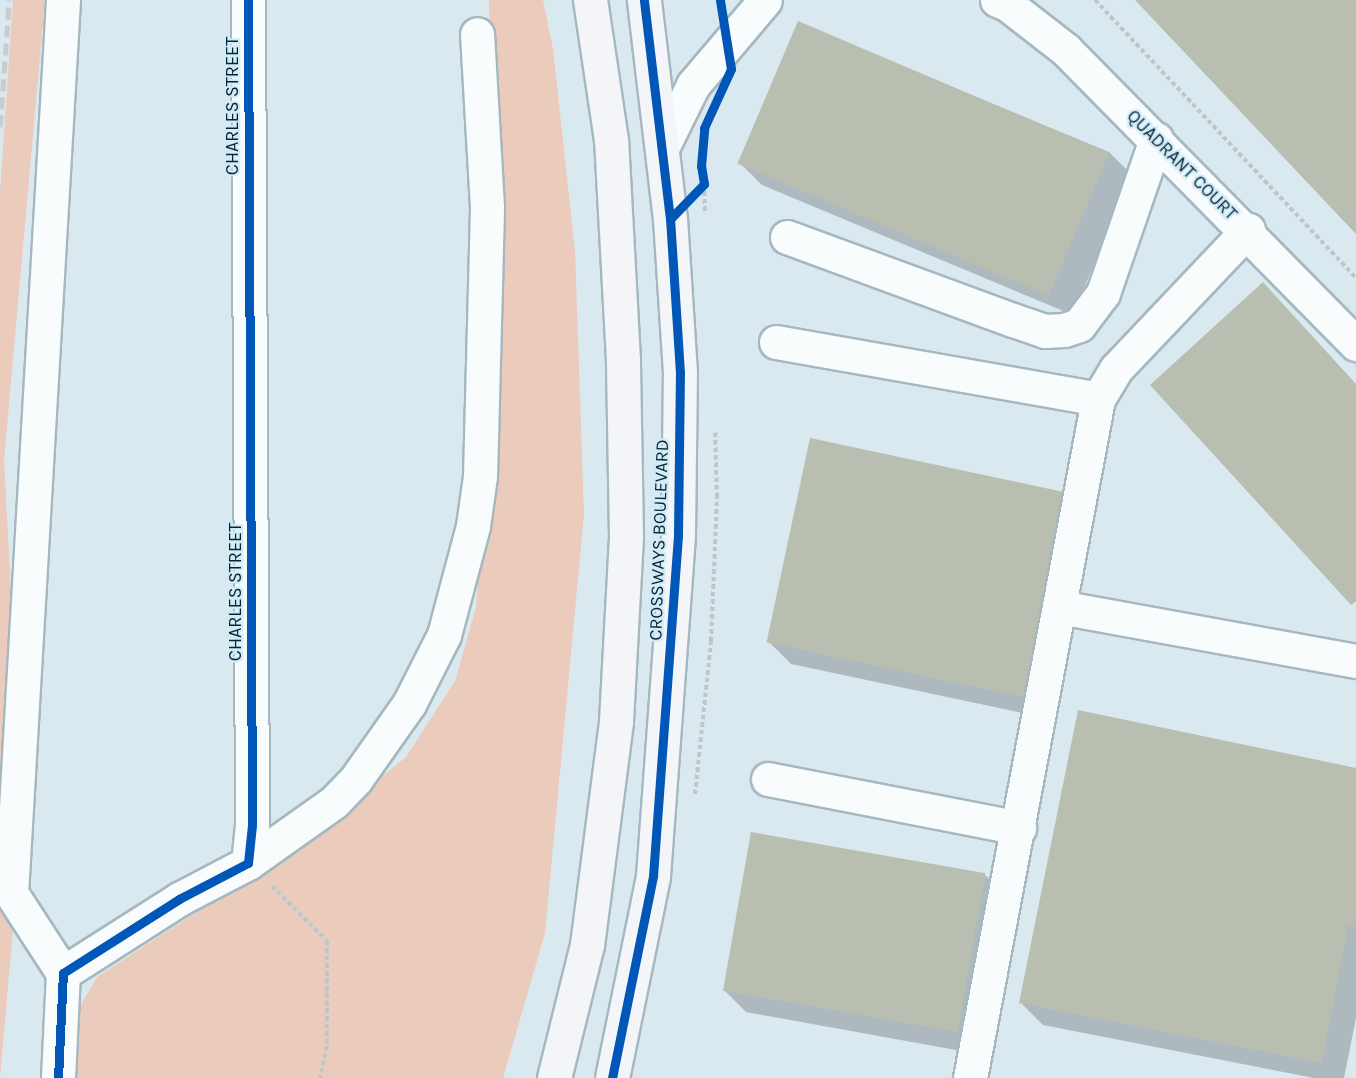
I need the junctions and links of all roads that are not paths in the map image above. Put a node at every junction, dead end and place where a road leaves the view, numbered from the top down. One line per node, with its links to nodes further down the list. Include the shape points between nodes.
1 (63, 0): 20 (street, via 10,893)
2 (248, 0): 19 (street, CHARLES STREET, via 252,813)
3 (590, 0): 22 (main road, CROSSWAYS BOULEVARD, via 611,140 623,360 626,536 616,721 588,945)
4 (644, 0): 9 (main road, CROSSWAYS BOULEVARD)
5 (765, 0): 9 (street, via 693,85)
6 (997, 0): 8 (street, QUADRANT COURT, via 1007,3 1066,50)
7 (477, 34): 19 (street, via 487,207 480,476 473,526 444,635 409,704 356,779 334,801)
8 (1156, 139): 10 (street, QUADRANT COURT); 11 (street, via 1103,293 1079,325 1065,330 1045,331 1024,324)
9 (662, 148): 23 (main road, CROSSWAYS BOULEVARD, via 680,384 678,534 668,712 653,876)
10 (1248, 230): 13 (street, QUADRANT COURT); 14 (street, via 1116,369)
11 (787, 237)
12 (776, 342): 14 (street)
13 (1356, 344)
14 (1098, 399): 15 (street)
15 (1059, 607): 16 (street); 18 (street)
16 (1356, 662)
17 (768, 779): 18 (street)
18 (1019, 828): 24 (street)
19 (248, 863): 20 (street, via 180,899)
20 (63, 973): 21 (street)
21 (58, 1078)
22 (554, 1078)
23 (612, 1078)
24 (970, 1078)

